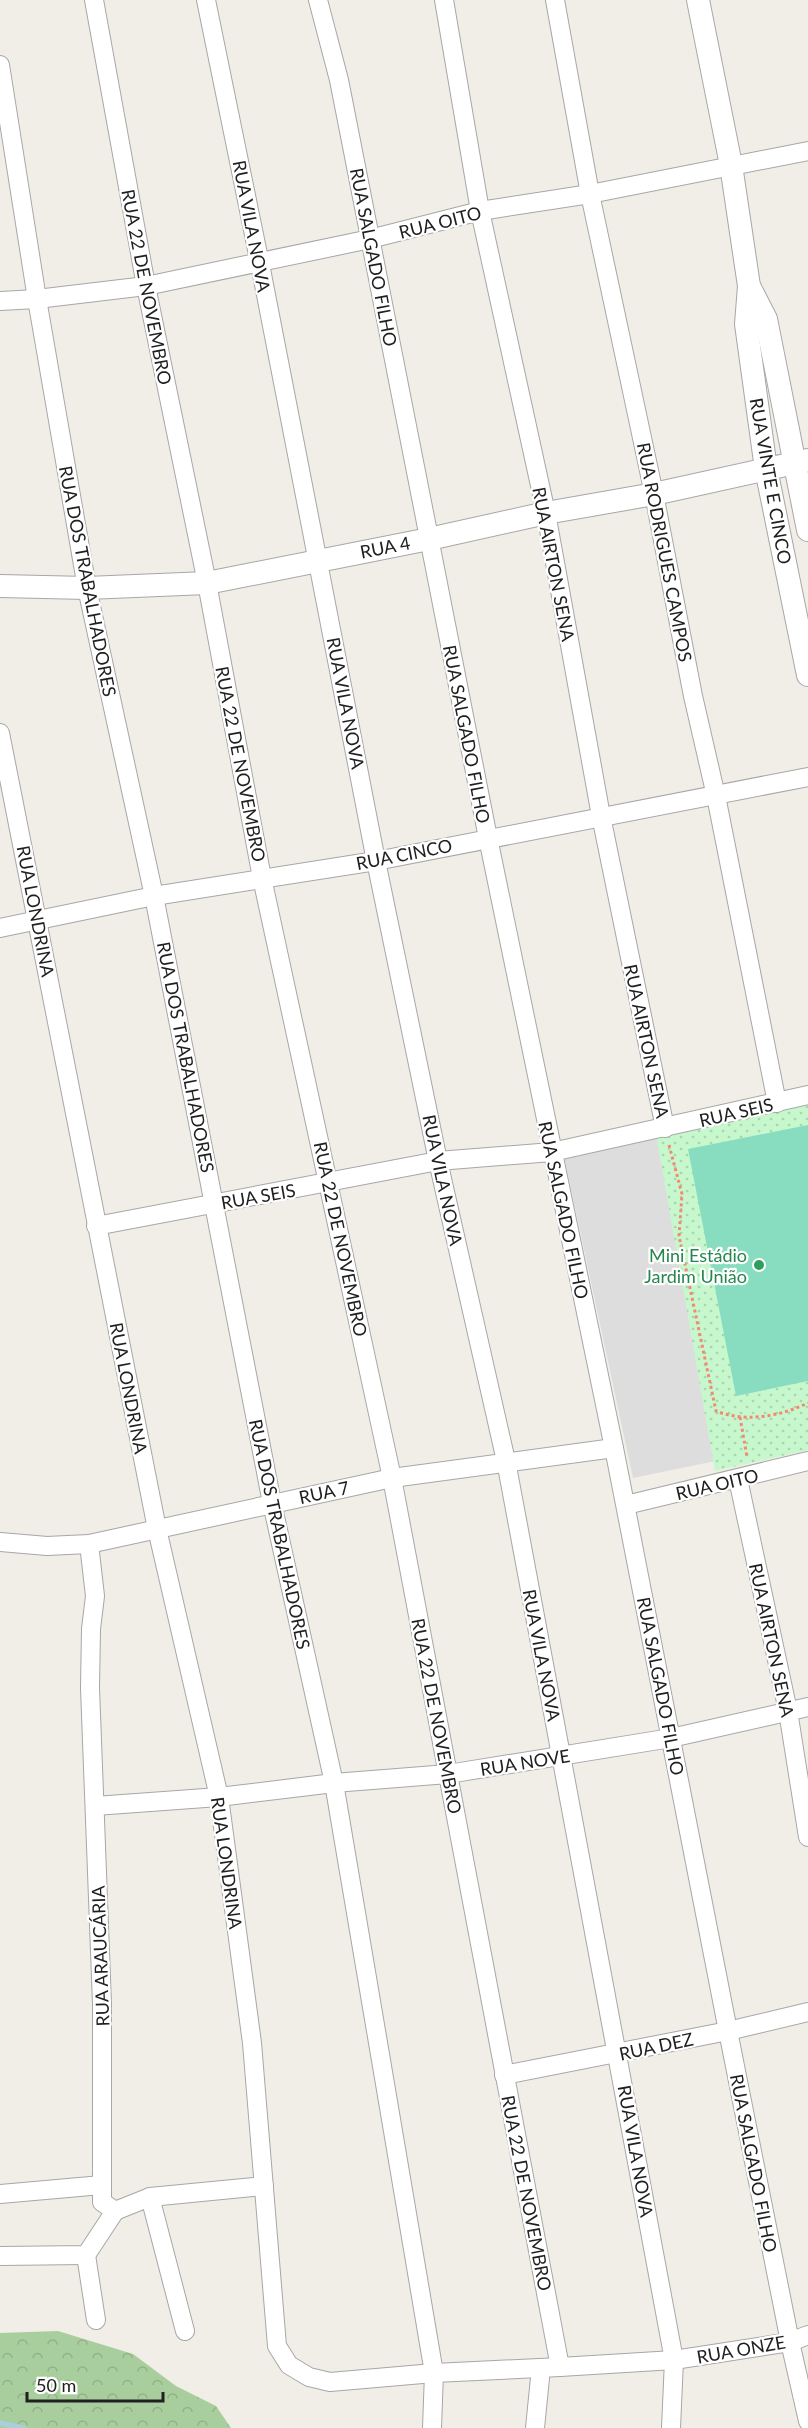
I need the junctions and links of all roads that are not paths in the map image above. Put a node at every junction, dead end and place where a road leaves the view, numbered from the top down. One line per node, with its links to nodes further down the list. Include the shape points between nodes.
1 (93, 0): 14 (street, RUA 22 DE NOVEMBRO)
2 (206, 0): 13 (street, RUA VILA NOVA)
3 (318, 0): 12 (street, RUA SALGADO FILHO, via 339,80)
4 (444, 0): 11 (street, RUA AIRTON SENA)
5 (555, 0): 10 (street, RUA RODRIGUES CAMPOS)
6 (698, 0): 9 (street, RUA VINTE E CINCO)
7 (0, 65): 16 (street, RUA DOS TRABALHADORES)
8 (808, 151): 9 (street, RUA OITO)
9 (731, 165): 10 (street, RUA OITO); 15 (street, RUA VINTE E CINCO)
10 (590, 194): 11 (street, RUA OITO); 20 (street, RUA RODRIGUES CAMPOS)
11 (480, 211): 12 (street, RUA OITO); 21 (street, RUA AIRTON SENA)
12 (370, 239): 13 (street, RUA OITO); 23 (street, RUA SALGADO FILHO)
13 (260, 264): 14 (street, RUA OITO); 24 (street, RUA VILA NOVA)
14 (146, 286): 16 (street, RUA OITO); 25 (street, RUA 22 DE NOVEMBRO)
15 (749, 286): 18 (street, RUA VINTE E CINCO, via 766,319); 19 (street, RUA VINTE E CINCO, via 746,324)
16 (37, 300): 17 (street, RUA OITO); 27 (street, RUA DOS TRABALHADORES)
17 (0, 302)
18 (801, 461): 19 (street); 22 (street, RUA VINTE E CINCO)
19 (766, 469): 20 (street, RUA 4); 28 (street, RUA VINTE E CINCO)
20 (654, 494): 21 (street, RUA 4); 31 (street, RUA RODRIGUES CAMPOS)
21 (546, 513): 23 (street, RUA 4); 32 (street, RUA AIRTON SENA)
22 (808, 530)
23 (429, 539): 24 (street, RUA 4); 33 (street, RUA SALGADO FILHO)
24 (318, 560): 25 (street, RUA 4); 34 (street, RUA VILA NOVA)
25 (207, 583): 27 (street, RUA 4); 35 (street, RUA 22 DE NOVEMBRO)
26 (0, 586): 27 (street, RUA 4)
27 (87, 588): 36 (street, RUA DOS TRABALHADORES)
28 (808, 675)
29 (0, 733): 37 (street, RUA LONDRINA)
30 (808, 777): 31 (street, RUA CINCO)
31 (716, 796): 32 (street, RUA CINCO); 40 (street, RUA RODRIGUES CAMPOS)
32 (601, 816): 33 (street, RUA CINCO); 41 (street, RUA AIRTON SENA)
33 (488, 838): 34 (street, RUA CINCO); 42 (street, RUA SALGADO FILHO)
34 (376, 861): 35 (street, RUA CINCO); 43 (street, RUA VILA NOVA)
35 (262, 878): 36 (street, RUA CINCO); 44 (street, RUA 22 DE NOVEMBRO)
36 (154, 896): 37 (street, RUA CINCO); 45 (street, RUA DOS TRABALHADORES)
37 (39, 922): 38 (street, RUA CINCO); 46 (street, RUA LONDRINA)
38 (0, 928)
39 (808, 1095): 40 (street, RUA SEIS)
40 (777, 1103): 41 (street, RUA SEIS)
41 (665, 1128): 42 (street, RUA SEIS)
42 (552, 1152): 43 (street, RUA SEIS); 47 (street, RUA SALGADO FILHO)
43 (438, 1161): 44 (street, RUA SEIS); 48 (street, RUA VILA NOVA)
44 (329, 1184): 45 (street, RUA SEIS); 50 (street, RUA 22 DE NOVEMBRO)
45 (215, 1203): 46 (street, RUA SEIS); 52 (street, RUA DOS TRABALHADORES)
46 (96, 1226): 54 (street, RUA LONDRINA)
47 (615, 1448): 48 (street, RUA 7); 53 (street, RUA SALGADO FILHO)
48 (506, 1461): 50 (street, RUA 7); 60 (street, RUA VILA NOVA)
49 (808, 1461): 51 (street, RUA OITO)
50 (392, 1478): 52 (street, RUA 7); 61 (street, RUA 22 DE NOVEMBRO)
51 (744, 1478): 53 (street, RUA OITO); 58 (street, RUA AIRTON SENA)
52 (272, 1503): 54 (street, RUA 7); 62 (street, RUA DOS TRABALHADORES)
53 (626, 1505): 59 (street, RUA SALGADO FILHO)
54 (157, 1529): 56 (street, RUA 7); 63 (street, RUA LONDRINA)
55 (0, 1542): 56 (street, RUA 7)
56 (89, 1544): 64 (street, RUA ARAUCÁRIA, via 95,1596 90,1688)
57 (808, 1707): 58 (street, RUA NOVE)
58 (788, 1711): 59 (street, RUA NOVE); 65 (street, RUA AIRTON SENA)
59 (671, 1738): 60 (street, RUA NOVE); 67 (street, RUA SALGADO FILHO)
60 (561, 1756): 61 (street, RUA NOVE); 68 (street, RUA VILA NOVA)
61 (448, 1774): 62 (street, RUA NOVE); 69 (street, RUA 22 DE NOVEMBRO)
62 (334, 1783): 63 (street, RUA NOVE); 84 (street, RUA DOS TRABALHADORES)
63 (219, 1797): 64 (street, RUA NOVE); 71 (street, RUA LONDRINA, via 252,2043)
64 (95, 1806): 70 (street, RUA ARAUCÁRIA, via 102,2004)
65 (808, 1836)
66 (808, 2012): 67 (street, RUA DEZ)
67 (728, 2031): 68 (street, RUA DEZ); 80 (street, RUA SALGADO FILHO)
68 (618, 2054): 69 (street, RUA DEZ); 81 (street, RUA VILA NOVA)
69 (504, 2075): 82 (street, RUA 22 DE NOVEMBRO)
70 (102, 2185): 72 (street); 74 (street, RUA ARAUCÁRIA, via 102,2202)
71 (264, 2187): 73 (street); 84 (street, RUA LONDRINA, via 277,2346 289,2365 309,2377 330,2382)
72 (0, 2194)
73 (150, 2197): 74 (street); 78 (street)
74 (115, 2211): 75 (street)
75 (86, 2255): 76 (street); 77 (street)
76 (0, 2256)
77 (96, 2320)
78 (185, 2331)
79 (808, 2336): 80 (street, RUA ONZE)
80 (790, 2342): 81 (street, RUA ONZE); 85 (street, RUA SALGADO FILHO)
81 (674, 2360): 82 (street); 88 (street, RUA VILA NOVA)
82 (560, 2367): 83 (street, RUA LONDRINA)
83 (541, 2368): 84 (street, RUA LONDRINA); 87 (street)
84 (434, 2373): 86 (street, RUA DOS TRABALHADORES)
85 (808, 2421)
86 (432, 2428)
87 (535, 2428)
88 (671, 2428)

